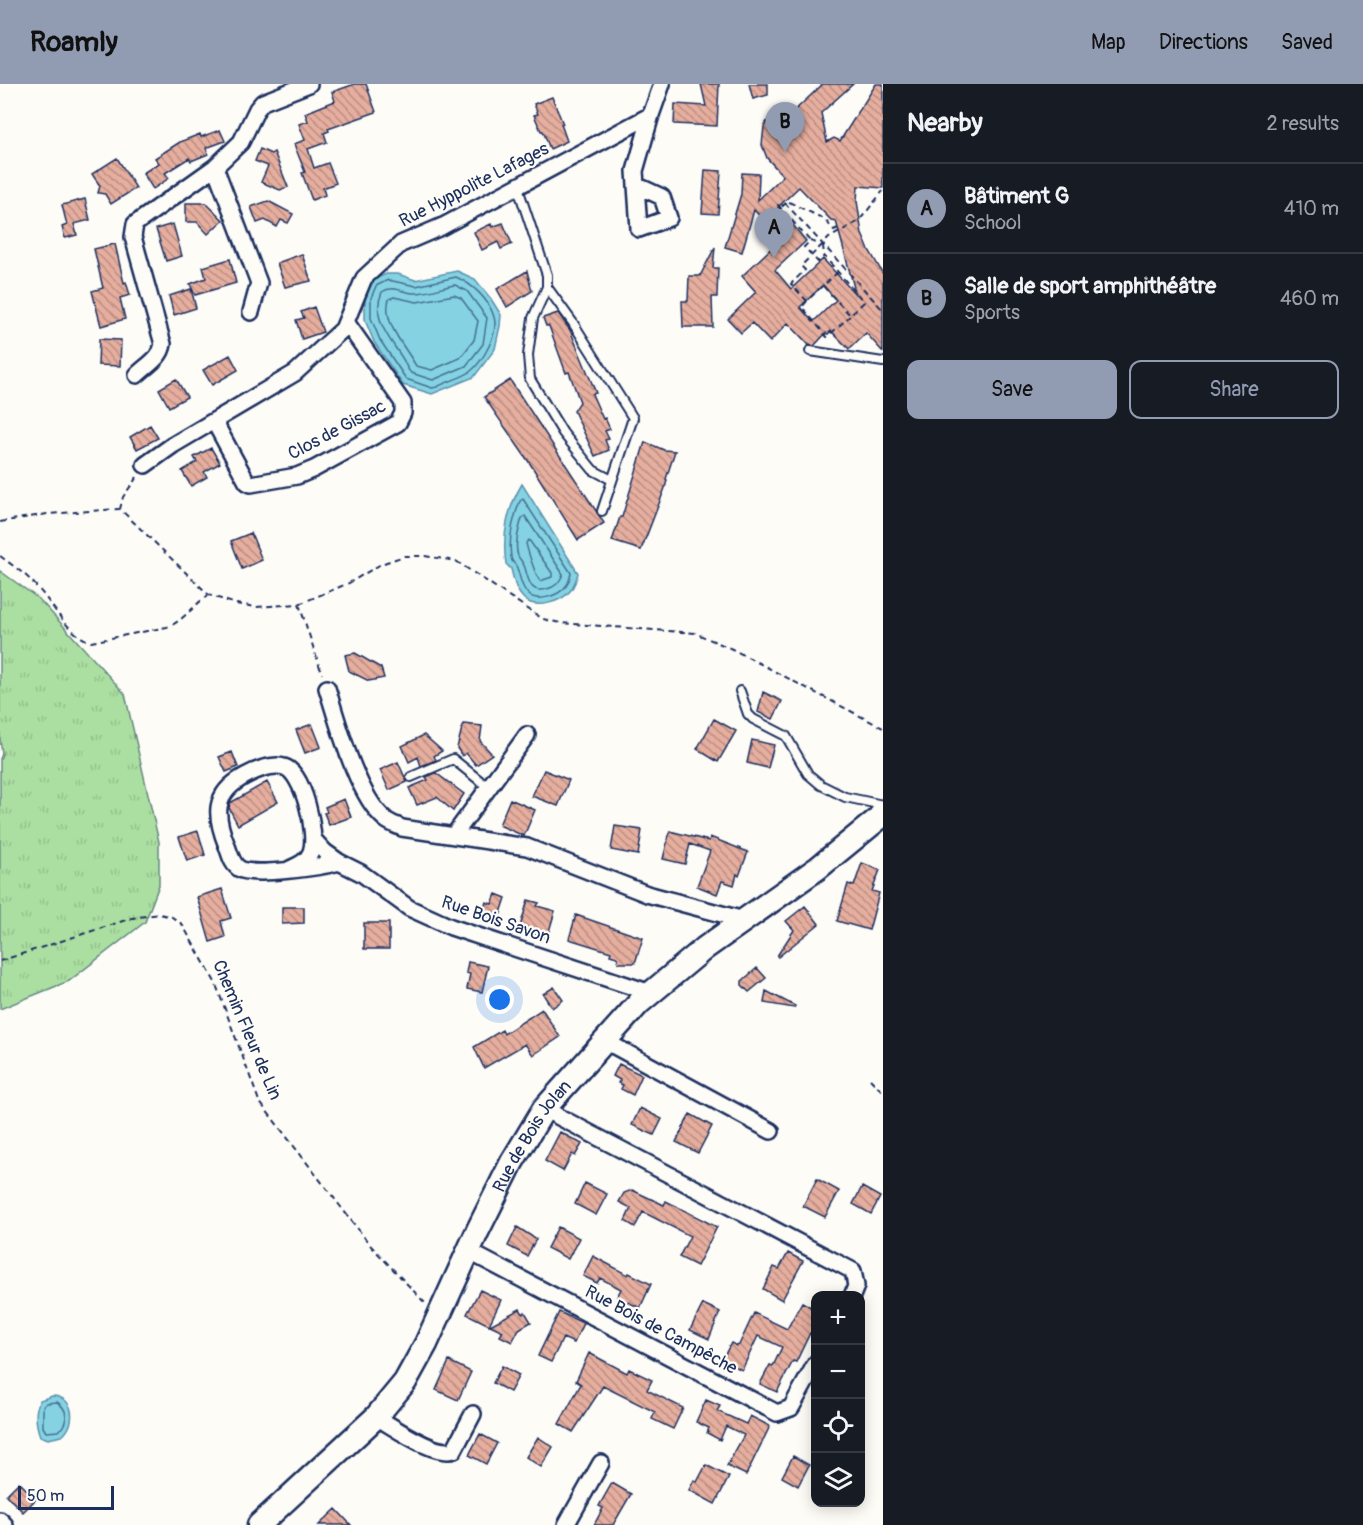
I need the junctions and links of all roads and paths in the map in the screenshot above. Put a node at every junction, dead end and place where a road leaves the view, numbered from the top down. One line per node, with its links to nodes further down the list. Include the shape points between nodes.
1 (309, 84): 4 (street, via 263,102 241,142)
2 (662, 84): 3 (street)
3 (651, 115): 5 (street, Rue Hyppolite Lafages); 6 (street, via 635,171)
4 (215, 167): 19 (street, via 259,283); 24 (street, via 135,224 133,237 164,344 154,361)
5 (517, 185): 16 (lane, via 547,275); 21 (street, Rue Hyppolite Lafages, via 401,244 364,278)
6 (636, 185)
7 (883, 191): 11 (path, via 859,221)
8 (785, 203): 9 (path, via 824,219 834,230); 10 (path, via 778,205); 11 (path)
9 (838, 228)
10 (810, 241): 11 (path); 12 (path, via 804,247)
11 (823, 245): 12 (path); 13 (path); 18 (path)
12 (812, 255): 13 (path, via 818,262); 17 (path, via 801,266 805,270 790,284)
13 (824, 256): 14 (path)
14 (838, 272): 15 (path); 20 (path, via 864,302)
15 (823, 286): 17 (path); 20 (path)
16 (547, 287): 27 (lane, via 633,418); 27 (lane, via 533,318 528,355 530,379 563,433 593,470)
17 (807, 301): 20 (path, via 802,307 827,337)
18 (883, 310)
19 (251, 312)
20 (850, 315)
21 (346, 322): 25 (street, Rue Hyppolite Lafages, via 295,373); 25 (street, Clos de Gissac, via 403,403 398,423 314,469 251,484)
22 (810, 351): 23 (lane)
23 (883, 362)
24 (137, 375)
25 (214, 421): 26 (street, Rue Hyppolite Lafages)
26 (145, 465): 28 (path, via 123,497)
27 (612, 480): 29 (lane)
28 (120, 509): 30 (path); 32 (path)
29 (602, 510)
30 (0, 522)
31 (0, 556): 32 (path, via 35,584 70,629 91,642 178,623)
32 (209, 595): 33 (path, via 256,607)
33 (299, 604): 34 (path); 36 (path, via 404,556 456,561 543,619 695,633)
34 (327, 688): 42 (street, via 351,763 368,797 385,819 402,828)
35 (740, 691): 40 (lane, via 748,714 786,736 808,774 821,785 845,797)
36 (883, 728)
37 (527, 735): 39 (street)
38 (411, 777): 39 (lane, via 453,759)
39 (489, 788): 42 (street)
40 (883, 805)
41 (883, 812): 46 (street, Rue de Bois Jolan, via 818,868)
42 (454, 835): 46 (street, via 527,847 647,894)
43 (313, 839): 44 (street, Rue Bois Savon); 45 (street, via 308,857); 45 (street, via 314,828 298,779 291,770 278,765 253,772 227,790 217,810 234,864 248,873)
44 (339, 862): 45 (street); 48 (street, Rue Bois Savon, via 409,908 451,927)
45 (290, 869)
46 (744, 920): 48 (street, Rue de Bois Jolan)
47 (0, 961): 56 (path, Chemin Fleur de Lin, via 132,918 159,914 182,924 214,982 259,1101 371,1246)
48 (651, 993): 49 (street, Rue de Bois Jolan)
49 (605, 1041): 52 (street, Rue de Bois Jolan); 53 (street)
50 (870, 1079): 51 (path)
51 (883, 1092)
52 (544, 1109): 54 (street, Rue de Bois Jolan, via 512,1162); 55 (street, via 853,1271)
53 (771, 1131)
54 (468, 1251): 56 (street, Rue de Bois Jolan); 57 (street, Rue Bois de Campêche, via 777,1413 791,1407)
55 (854, 1291)
56 (438, 1317): 59 (street, Rue de Bois Jolan, via 405,1382)
57 (811, 1372)
58 (473, 1414): 59 (street, via 454,1450 448,1452 425,1445)
59 (376, 1417): 63 (street, Rue de Bois Jolan)
60 (601, 1463): 64 (street)
61 (0, 1520): 62 (street)
62 (5, 1525)
63 (259, 1525)
64 (566, 1525)

